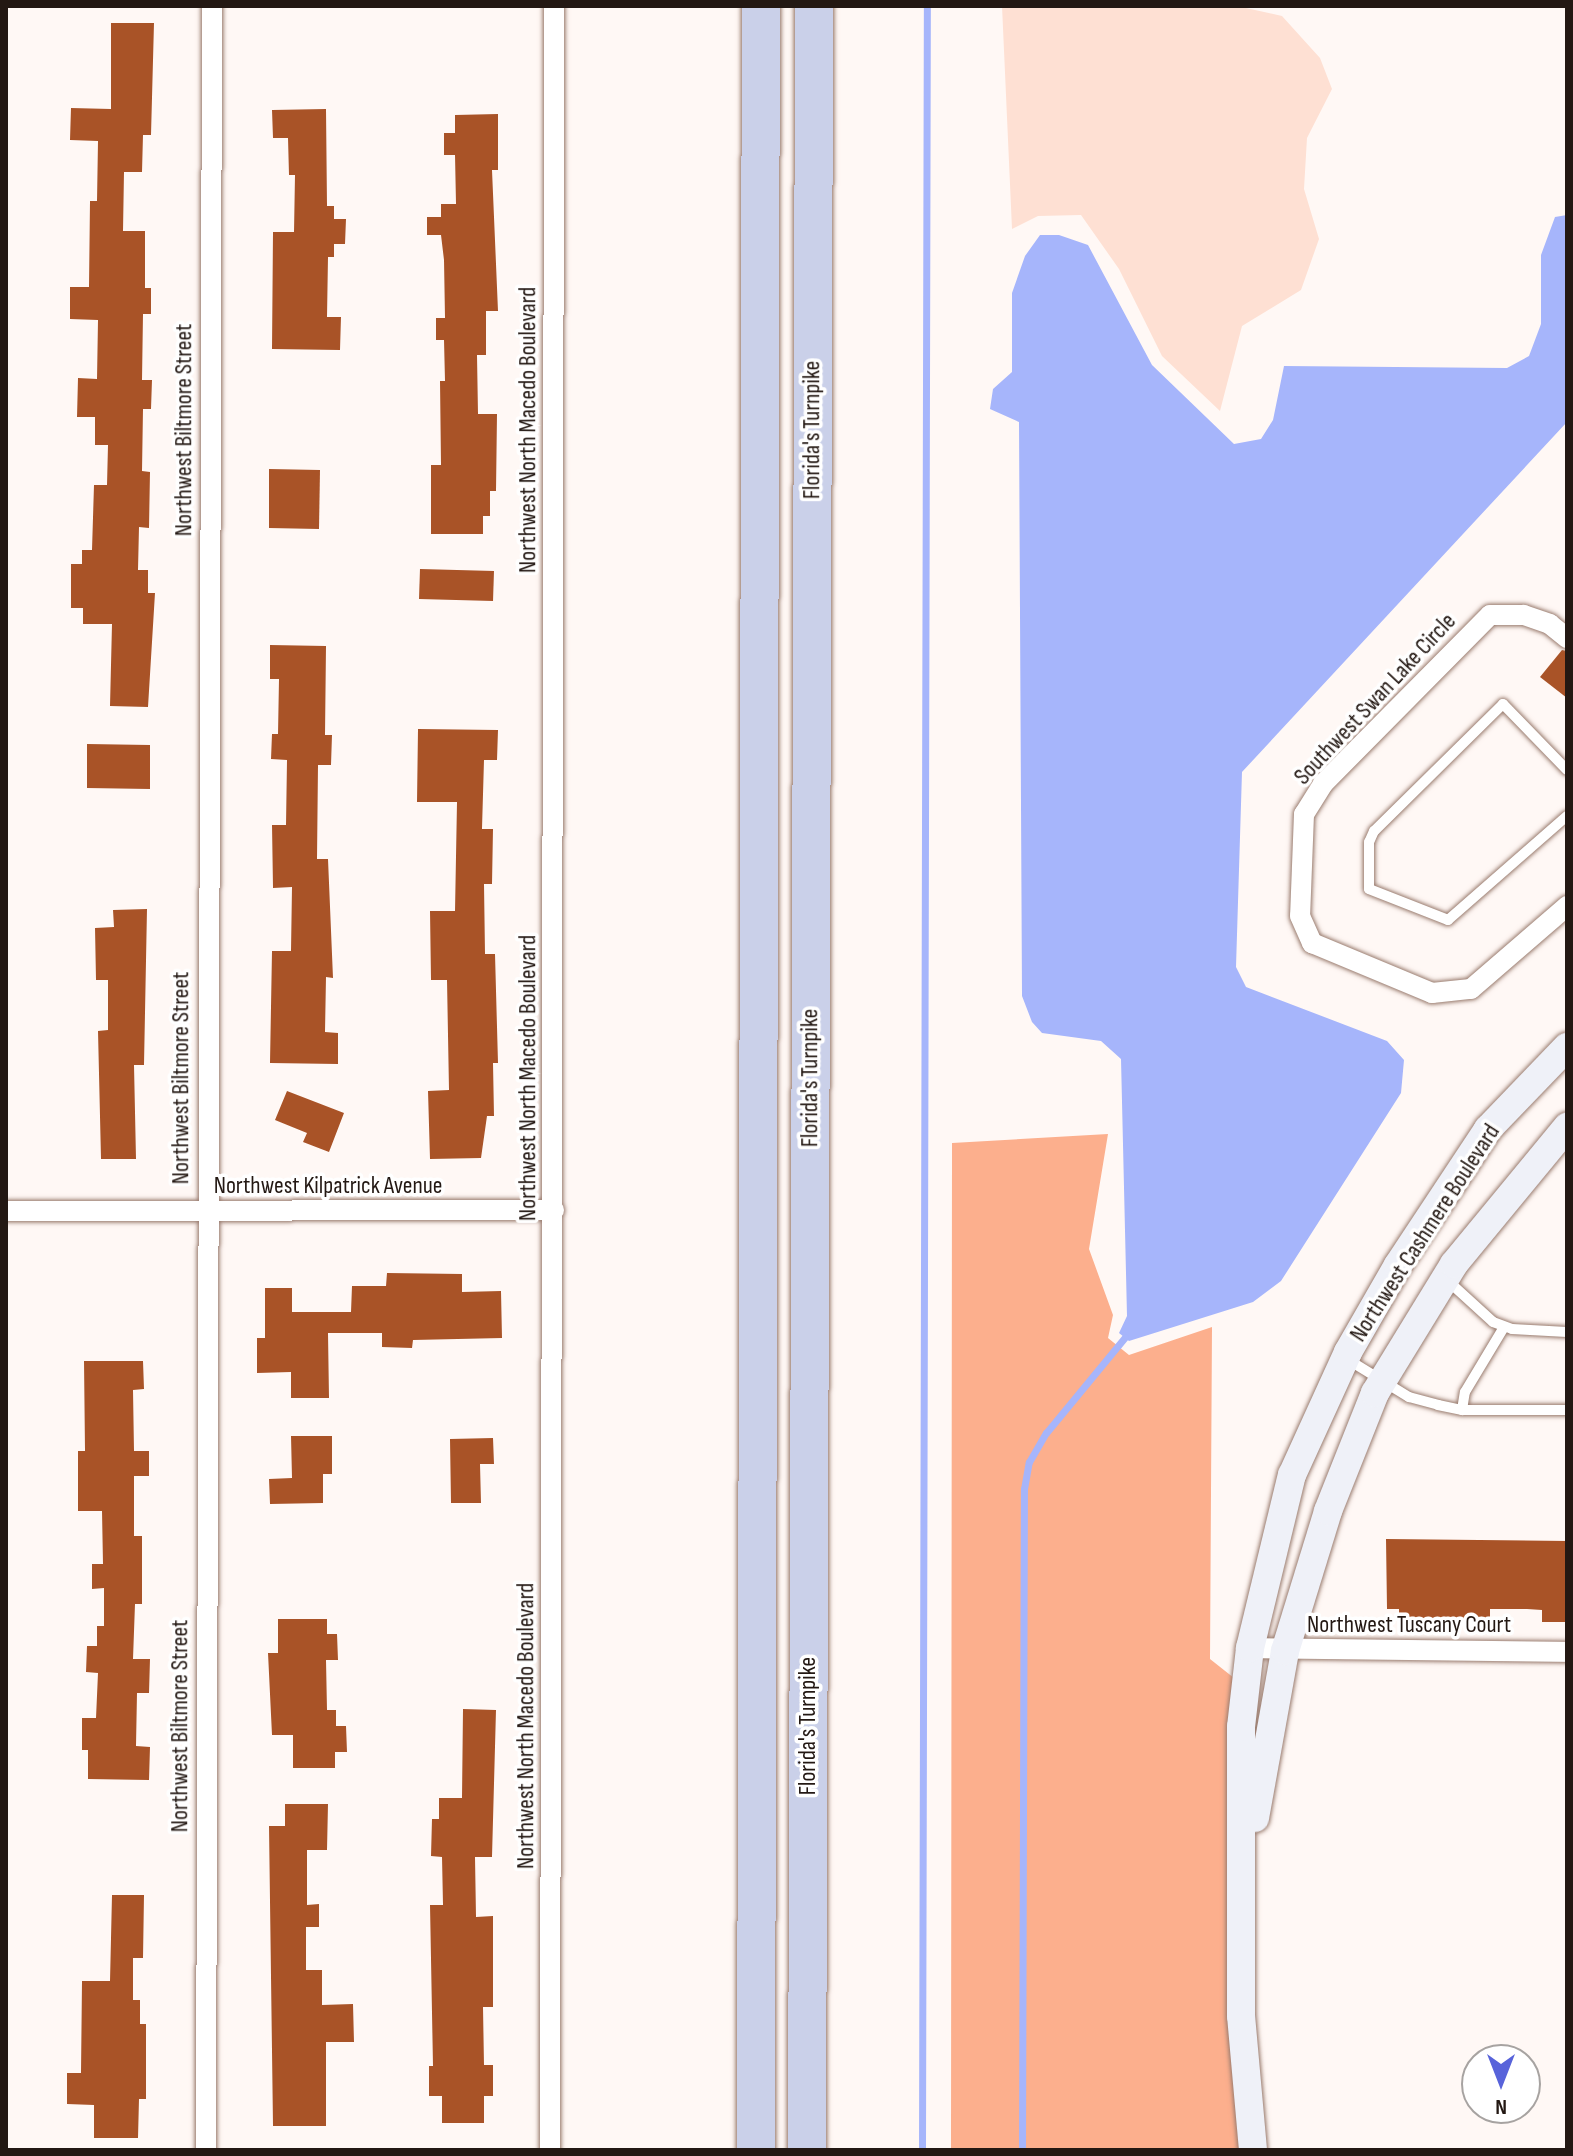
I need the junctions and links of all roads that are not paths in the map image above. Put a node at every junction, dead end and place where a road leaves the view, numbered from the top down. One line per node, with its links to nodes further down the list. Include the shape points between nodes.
1 (212, 6): 13 (street, Northwest Biltmore Street)
2 (554, 6): 11 (street, Northwest North Macedo Boulevard)
3 (761, 6): 27 (highway)
4 (814, 6): 28 (highway, Florida's Turnpike)
5 (1567, 638): 8 (street, Southwest Swan Lake Circle, via 1550,624 1524,615 1490,615 1323,784 1304,814 1300,916 1312,943 1432,993 1471,989)
6 (1567, 770): 7 (lane, via 1503,704 1374,831 1369,842 1369,889 1377,897 1448,920)
7 (1567, 816)
8 (1567, 906)
9 (1567, 1047): 17 (street, Northwest Cashmere Boulevard, via 1488,1129 1398,1265)
10 (1567, 1127): 14 (street, Northwest Cashmere Boulevard, via 1535,1160)
11 (554, 1210): 13 (street, Northwest Kilpatrick Avenue); 26 (street, Northwest North Macedo Boulevard)
12 (6, 1211): 13 (street, Northwest Kilpatrick Avenue)
13 (207, 1212): 25 (street, Northwest Biltmore Street)
14 (1445, 1278): 15 (lane); 18 (street, Northwest Cashmere Boulevard)
15 (1504, 1327): 16 (lane); 19 (lane, via 1465,1392)
16 (1567, 1332)
17 (1346, 1358): 18 (lane); 21 (street, Northwest Cashmere Boulevard, via 1292,1475)
18 (1383, 1380): 19 (lane, via 1409,1397); 22 (street, Northwest Cashmere Boulevard, via 1328,1511)
19 (1462, 1410): 20 (lane)
20 (1567, 1410)
21 (1250, 1648): 22 (street, Northwest Tuscany Court); 24 (street, Northwest Cashmere Boulevard, via 1241,1727)
22 (1285, 1651): 23 (street, Northwest Tuscany Court); 24 (street, Northwest Cashmere Boulevard, via 1255,1815 1250,1880)
23 (1567, 1652)
24 (1240, 1909): 29 (street, Northwest Cashmere Boulevard, via 1241,2016)
25 (206, 2150)
26 (550, 2150)
27 (756, 2150)
28 (807, 2150)
29 (1253, 2150)

